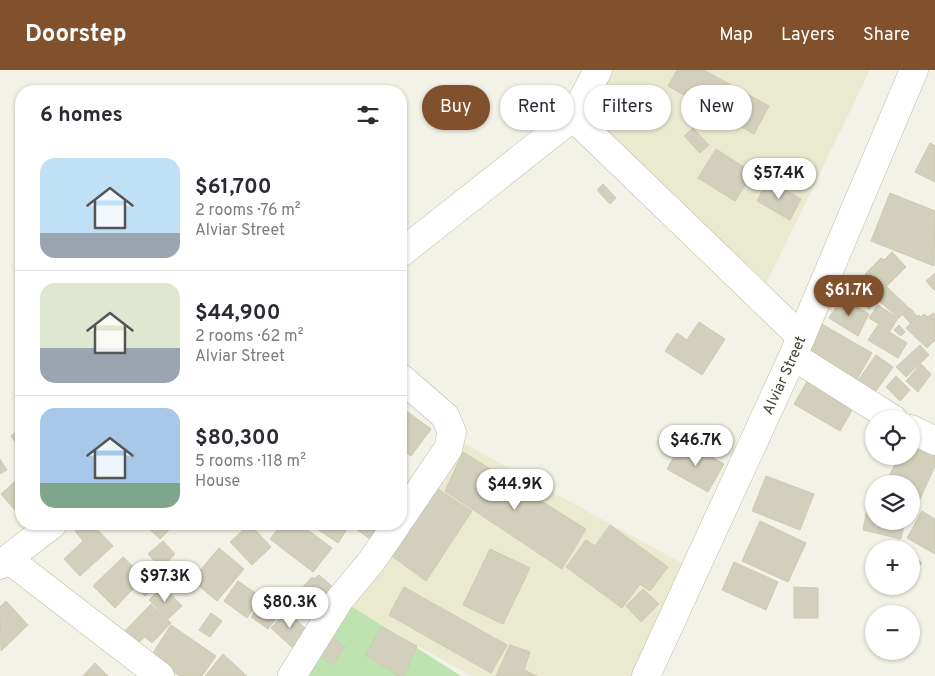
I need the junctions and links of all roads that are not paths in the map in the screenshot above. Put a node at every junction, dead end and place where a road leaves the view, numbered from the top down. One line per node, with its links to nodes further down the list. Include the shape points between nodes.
1 (598, 70): 3 (street)
2 (914, 70): 6 (street, Alviar Street)
3 (574, 117): 6 (street)
4 (557, 130): 5 (street)
5 (407, 248)
6 (797, 346): 8 (street); 17 (street, Alviar Street)
7 (407, 383): 11 (street, via 445,416 452,432 448,449)
8 (881, 410)
9 (920, 434): 10 (street)
10 (935, 441)
11 (407, 509)
12 (46, 530): 14 (street)
13 (393, 530): 16 (street, via 340,599)
14 (4, 562): 15 (street)
15 (160, 676)
16 (292, 676)
17 (646, 676)

